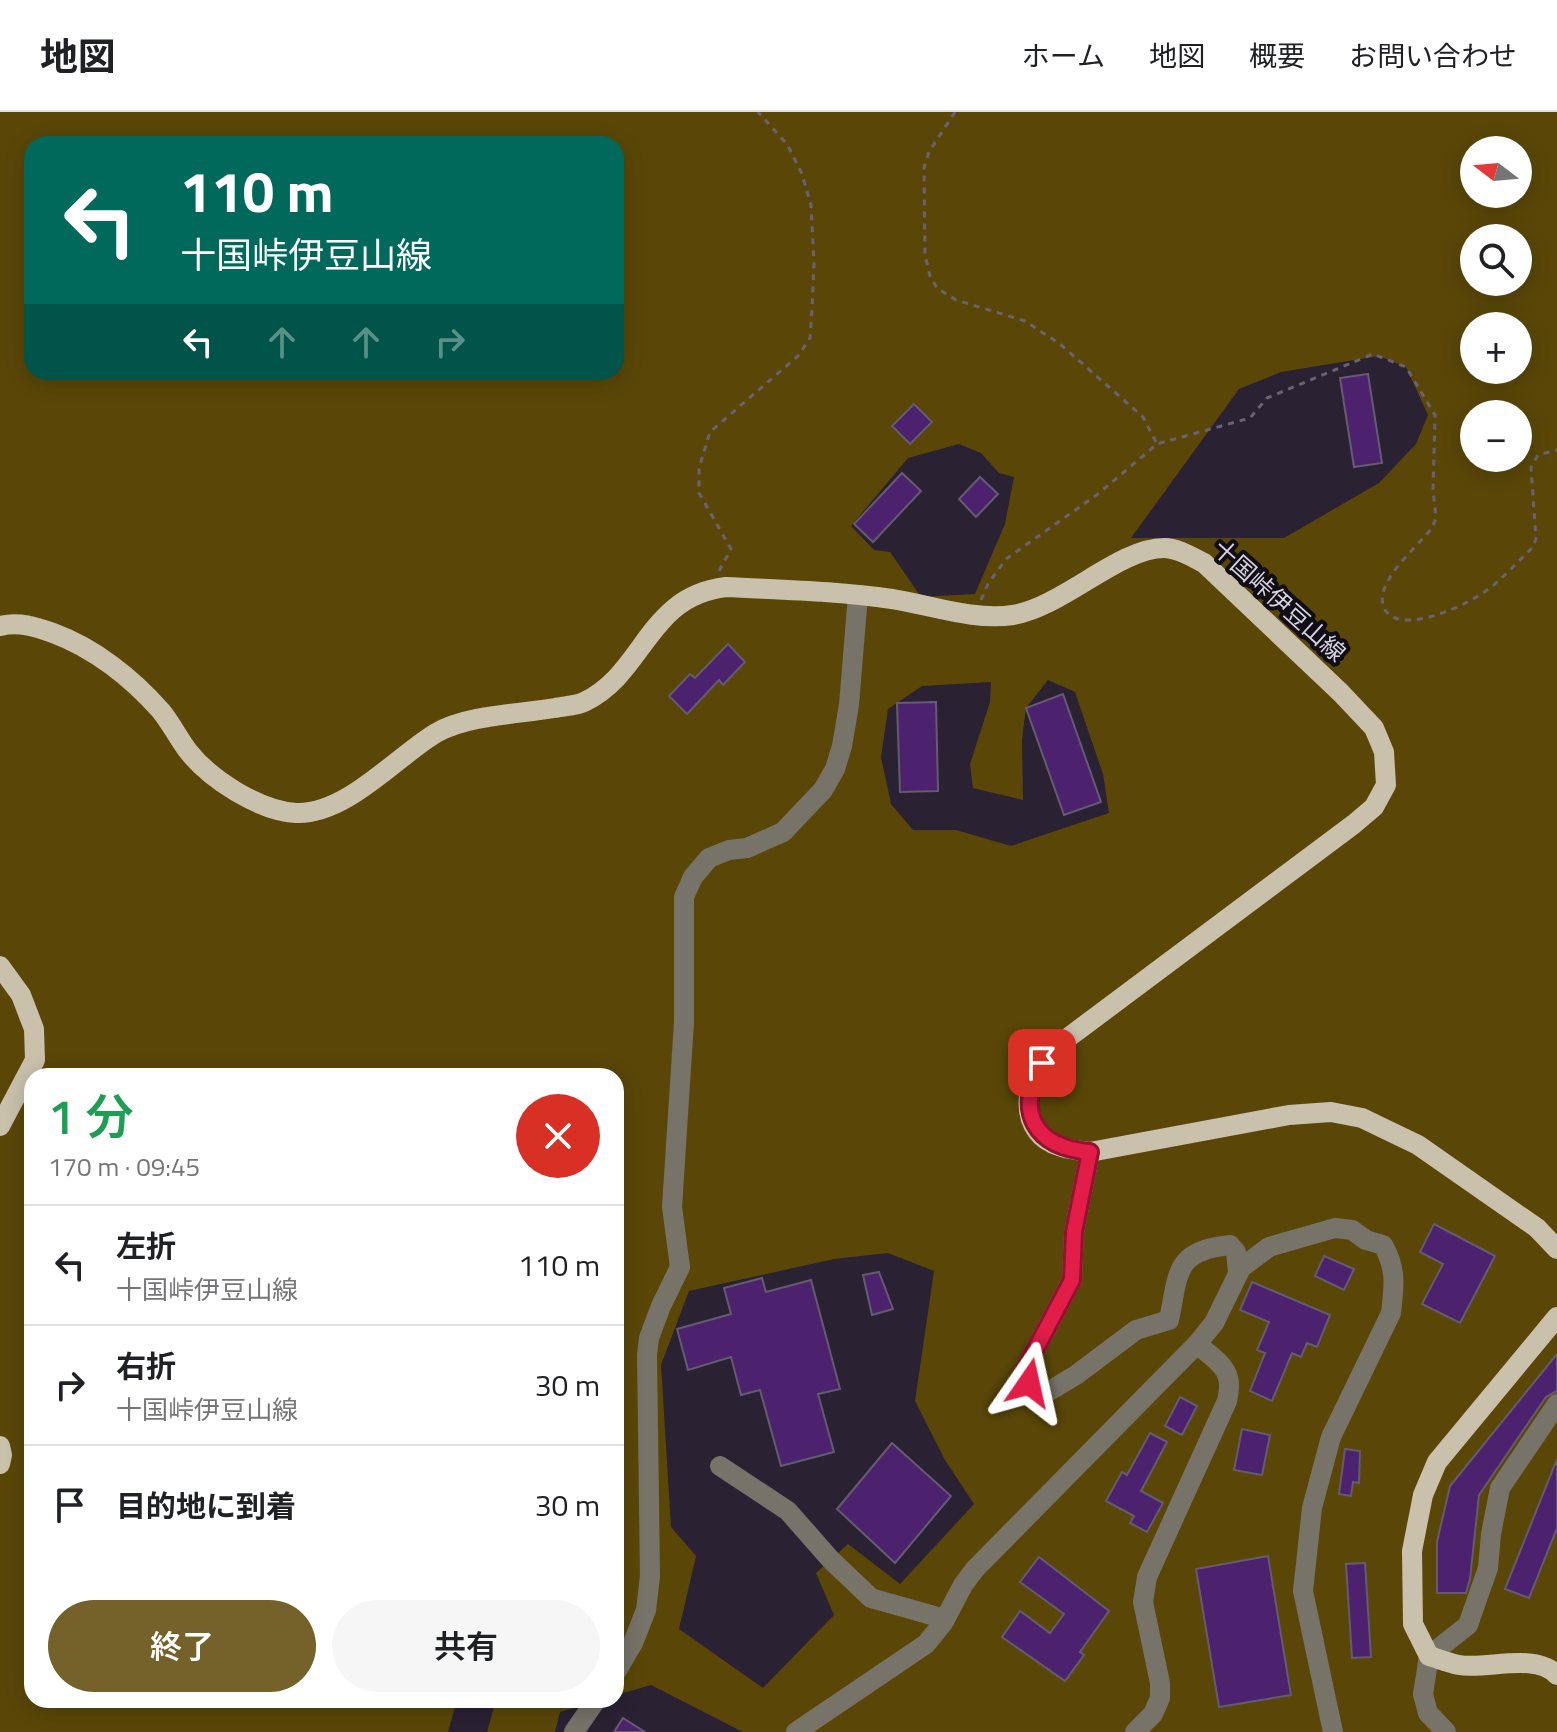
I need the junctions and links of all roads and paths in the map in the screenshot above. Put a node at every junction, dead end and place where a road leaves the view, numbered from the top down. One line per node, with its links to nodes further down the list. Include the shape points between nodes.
1 (758, 112): 5 (path, via 787,144 811,205 810,338 790,364 710,432 699,468 699,493 731,549)
2 (955, 112): 3 (path, via 924,168 925,255 937,288 956,300 1025,321 1060,344 1143,417)
3 (1157, 444): 4 (path, via 1250,418 1267,398 1373,354 1406,367 1435,415 1436,518 1386,584 1381,599 1385,611 1407,621 1473,600 1533,547 1531,467 1538,455); 7 (path, via 1098,494 1006,559)
4 (1557, 450)
5 (710, 589): 6 (main road, 十国峠伊豆山線); 8 (main road, 十国峠伊豆山線, via 663,617 630,661 582,703 457,724 343,800 322,810 296,813 268,807 221,783 189,752 162,712 107,663 33,626)
6 (858, 595): 7 (main road, 十国峠伊豆山線); 24 (street, via 842,746 823,790 783,832 709,858 684,897 684,1022 672,1207 680,1267 649,1338 652,1539 646,1610)
7 (975, 614): 13 (main road, 十国峠伊豆山線, via 1012,615 1048,604 1133,555 1163,548 1181,552 1204,563 1341,693 1374,728 1384,752 1386,785 1374,807 1069,1037 1042,1063 1028,1102 1037,1130 1051,1142)
8 (0, 626)
9 (0, 966): 10 (main road, via 21,995 34,1029)
10 (31, 1068)
11 (24, 1081): 12 (main road)
12 (0, 1126)
13 (1090, 1152): 14 (main road, 十国峠伊豆山線, via 1289,1115 1331,1112 1362,1118 1418,1145 1537,1228); 15 (street, via 1074,1232 1072,1280 1024,1371 1029,1383 1046,1393 1136,1330 1169,1320 1187,1257 1206,1247 1230,1245)
14 (1557, 1249)
15 (1238, 1273): 17 (street, via 1214,1323); 30 (street, via 1269,1247 1335,1228 1383,1245 1393,1263 1391,1313 1331,1437 1309,1531 1303,1591)
16 (1557, 1317): 23 (main road, via 1437,1462 1423,1495 1412,1551 1413,1624)
17 (1197, 1344): 22 (street, via 975,1569); 29 (street, via 1227,1370 1231,1385 1147,1577 1143,1602 1160,1698)
18 (1557, 1404): 23 (street, via 1500,1488 1488,1568 1468,1625)
19 (0, 1446): 20 (main road)
20 (0, 1464)
21 (720, 1466): 22 (street, via 788,1511 871,1598)
22 (945, 1619): 28 (street, via 926,1644)
23 (1429, 1656): 25 (main road, via 1461,1666 1522,1663); 31 (street, via 1423,1694 1428,1713)
24 (624, 1658)
25 (1557, 1675)
26 (590, 1708): 27 (street)
27 (574, 1732)
28 (796, 1732)
29 (1135, 1732)
30 (1333, 1732)
31 (1446, 1732)

